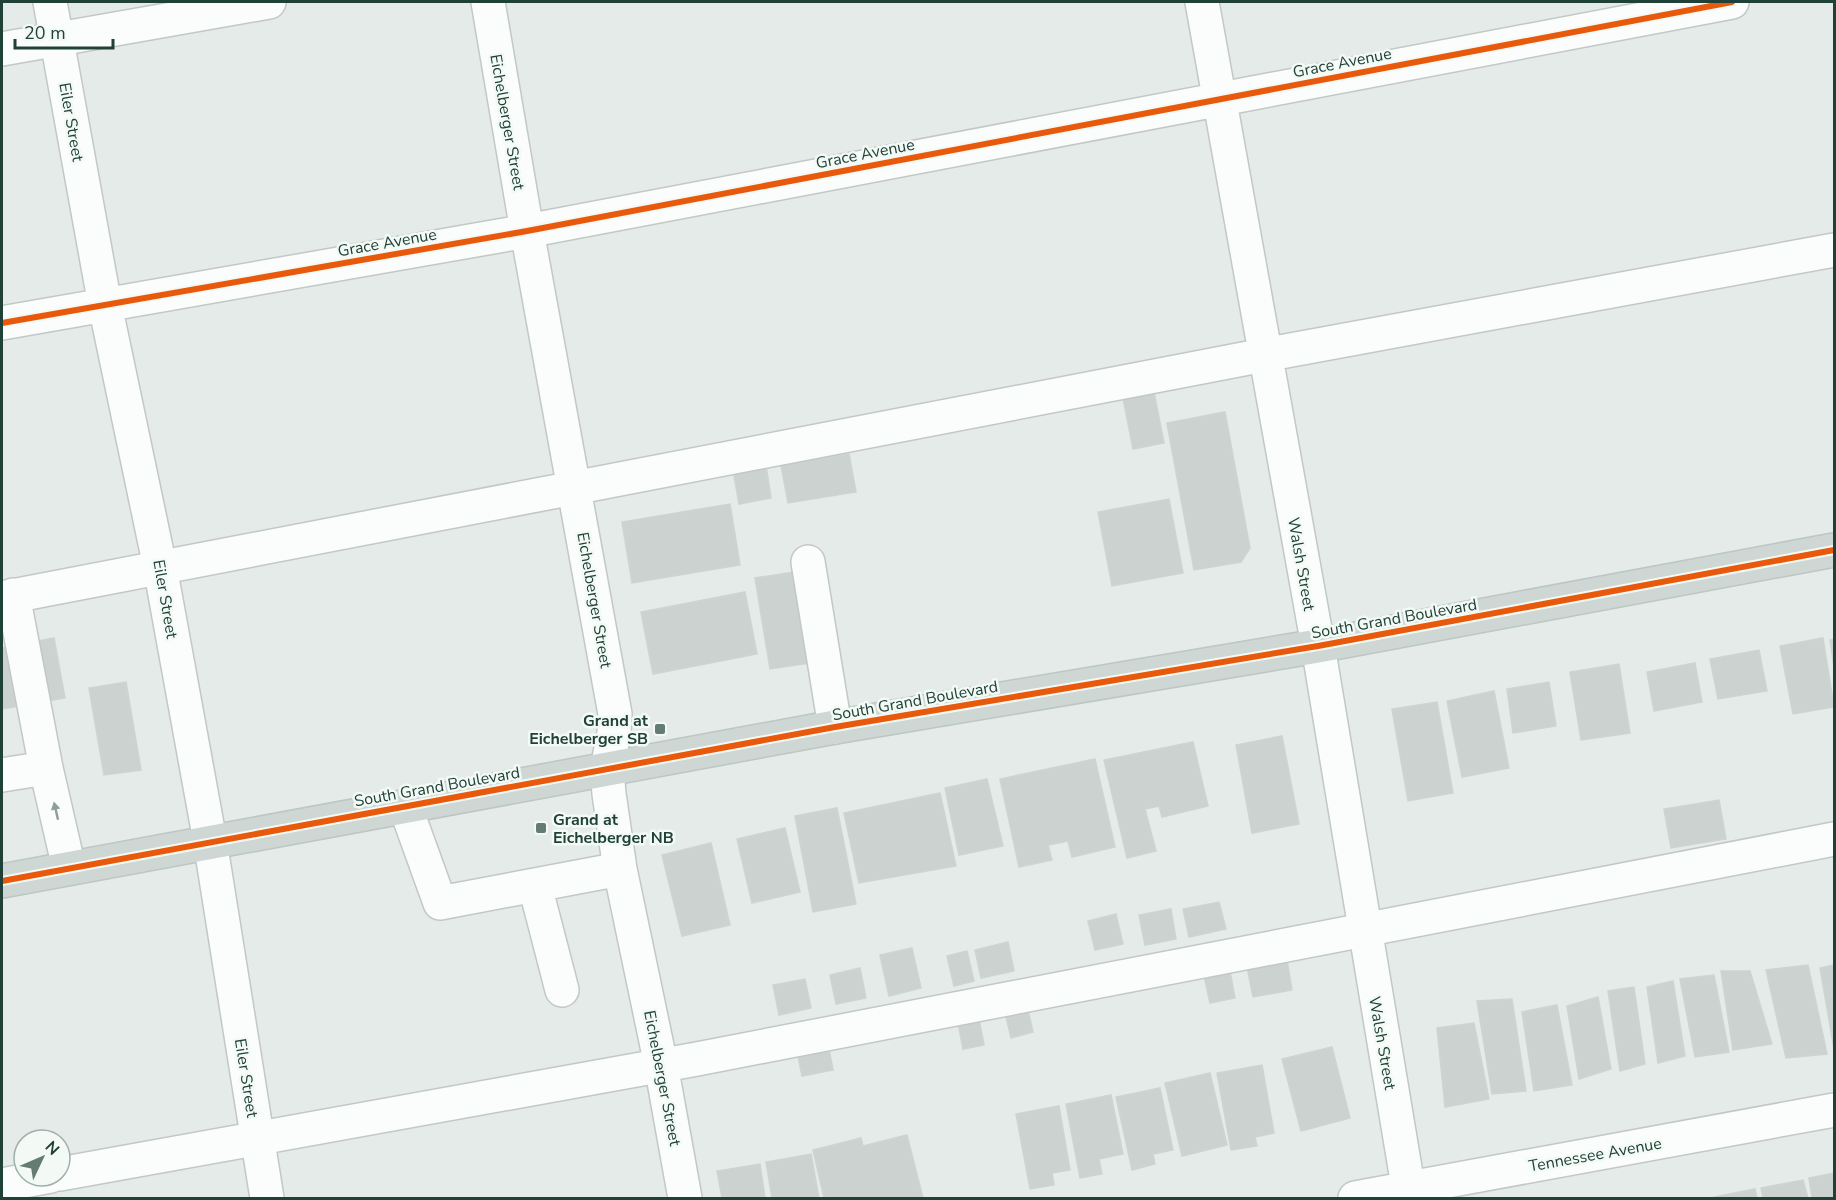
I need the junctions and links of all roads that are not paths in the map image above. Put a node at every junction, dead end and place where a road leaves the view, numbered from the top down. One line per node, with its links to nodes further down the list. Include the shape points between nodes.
1 (50, 2): 6 (street, Eiler Street)
2 (269, 2): 6 (street)
3 (488, 2): 9 (street, Eichelberger Street)
4 (1202, 2): 8 (street, Walsh Street)
5 (1732, 2): 8 (street, Grace Avenue)
6 (57, 39): 7 (street); 11 (street, Eiler Street)
7 (2, 49)
8 (1219, 99): 9 (street, Grace Avenue); 13 (street, Walsh Street)
9 (527, 231): 11 (street, Grace Avenue); 14 (street, Eichelberger Street)
10 (1834, 250): 13 (street)
11 (105, 305): 12 (street, Grace Avenue); 17 (street, Eiler Street)
12 (2, 323)
13 (1264, 355): 14 (street); 19 (street, Walsh Street)
14 (576, 489): 17 (street); 22 (street, Eichelberger Street, via 615,714)
15 (1834, 550): 19 (main road, South Grand Boulevard)
16 (808, 562): 20 (street)
17 (160, 567): 18 (street); 26 (street, Eiler Street)
18 (7, 597): 21 (street)
19 (1318, 646): 20 (main road, South Grand Boulevard); 31 (street, Walsh Street)
20 (835, 727): 22 (main road, South Grand Boulevard)
21 (46, 768): 23 (street); 27 (street, one-way to 21)
22 (608, 769): 24 (main road, South Grand Boulevard); 28 (street, Eichelberger Street)
23 (2, 775)
24 (405, 806): 26 (main road, South Grand Boulevard); 30 (street, via 440,903)
25 (1834, 839): 31 (street)
26 (210, 841): 27 (main road, South Grand Boulevard); 35 (street, Eiler Street)
27 (69, 868): 29 (main road, South Grand Boulevard)
28 (620, 869): 30 (street); 33 (street, Eichelberger Street)
29 (2, 881)
30 (535, 886): 32 (street)
31 (1363, 929): 33 (street); 37 (street, Walsh Street)
32 (562, 990)
33 (661, 1065): 35 (street); 39 (street, Eichelberger Street)
34 (1834, 1110): 37 (street, Tennessee Avenue)
35 (257, 1139): 36 (street); 38 (street, Eiler Street)
36 (72, 1172)
37 (1409, 1193): 40 (street, Tennessee Avenue)
38 (267, 1198)
39 (685, 1198)
40 (1355, 1198)

